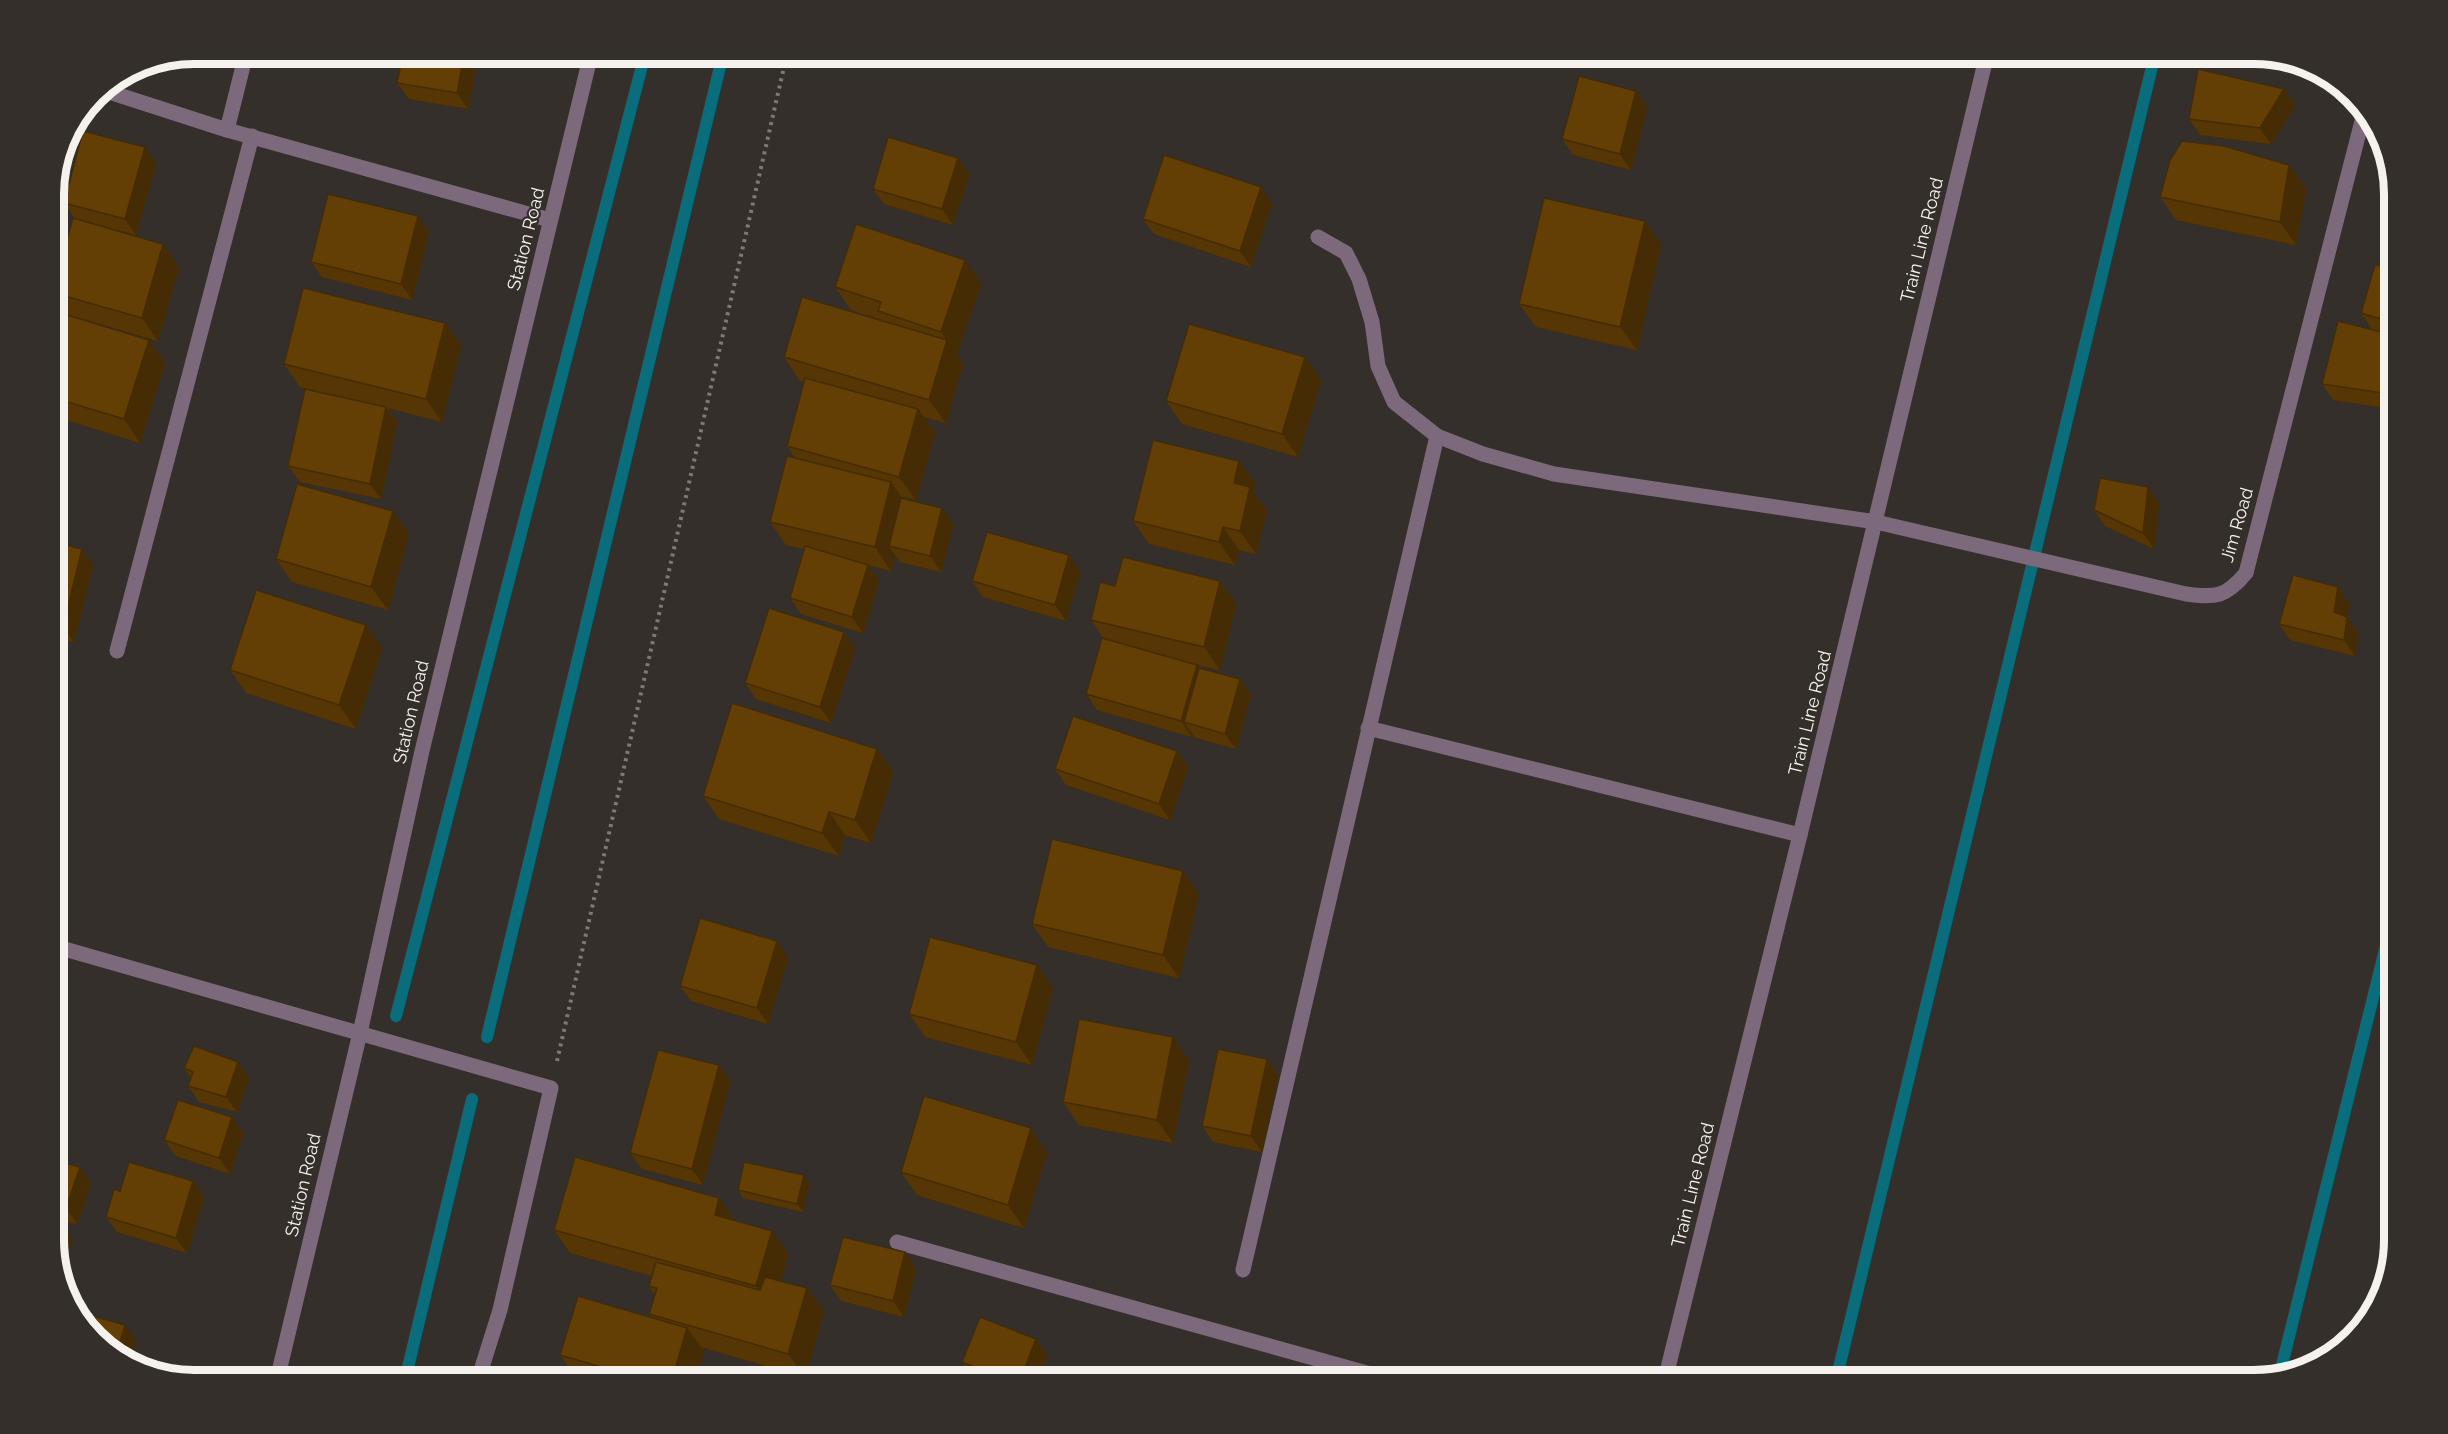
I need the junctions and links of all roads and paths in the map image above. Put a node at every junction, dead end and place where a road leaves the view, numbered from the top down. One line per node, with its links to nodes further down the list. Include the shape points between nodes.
1 (1985, 64): 12 (street, Train Line Road)
2 (243, 65): 7 (street)
3 (588, 65): 9 (street, Station Road)
4 (785, 65): 18 (path)
5 (113, 93): 7 (street)
6 (2361, 123): 12 (street, Jim Road, via 2246,573 2233,588 2210,597 2186,594)
7 (227, 130): 8 (street)
8 (252, 136): 9 (street); 13 (street)
9 (550, 220): 17 (street, Station Road, via 424,740)
10 (1318, 237): 11 (street, Jim Road, via 1346,253 1359,279 1372,322 1378,366 1394,402)
11 (1437, 436): 12 (street, Jim Road, via 1554,474); 14 (street)
12 (1876, 522): 15 (street, Train Line Road)
13 (117, 651)
14 (1368, 728): 15 (street); 20 (street)
15 (1800, 835): 24 (street, Train Line Road)
16 (65, 949): 17 (street)
17 (360, 1033): 18 (street); 21 (street, Station Road)
18 (551, 1088): 22 (street, via 500,1310)
19 (897, 1242): 23 (street)
20 (1243, 1270)
21 (279, 1370)
22 (481, 1370)
23 (1356, 1370)
24 (1667, 1370)

